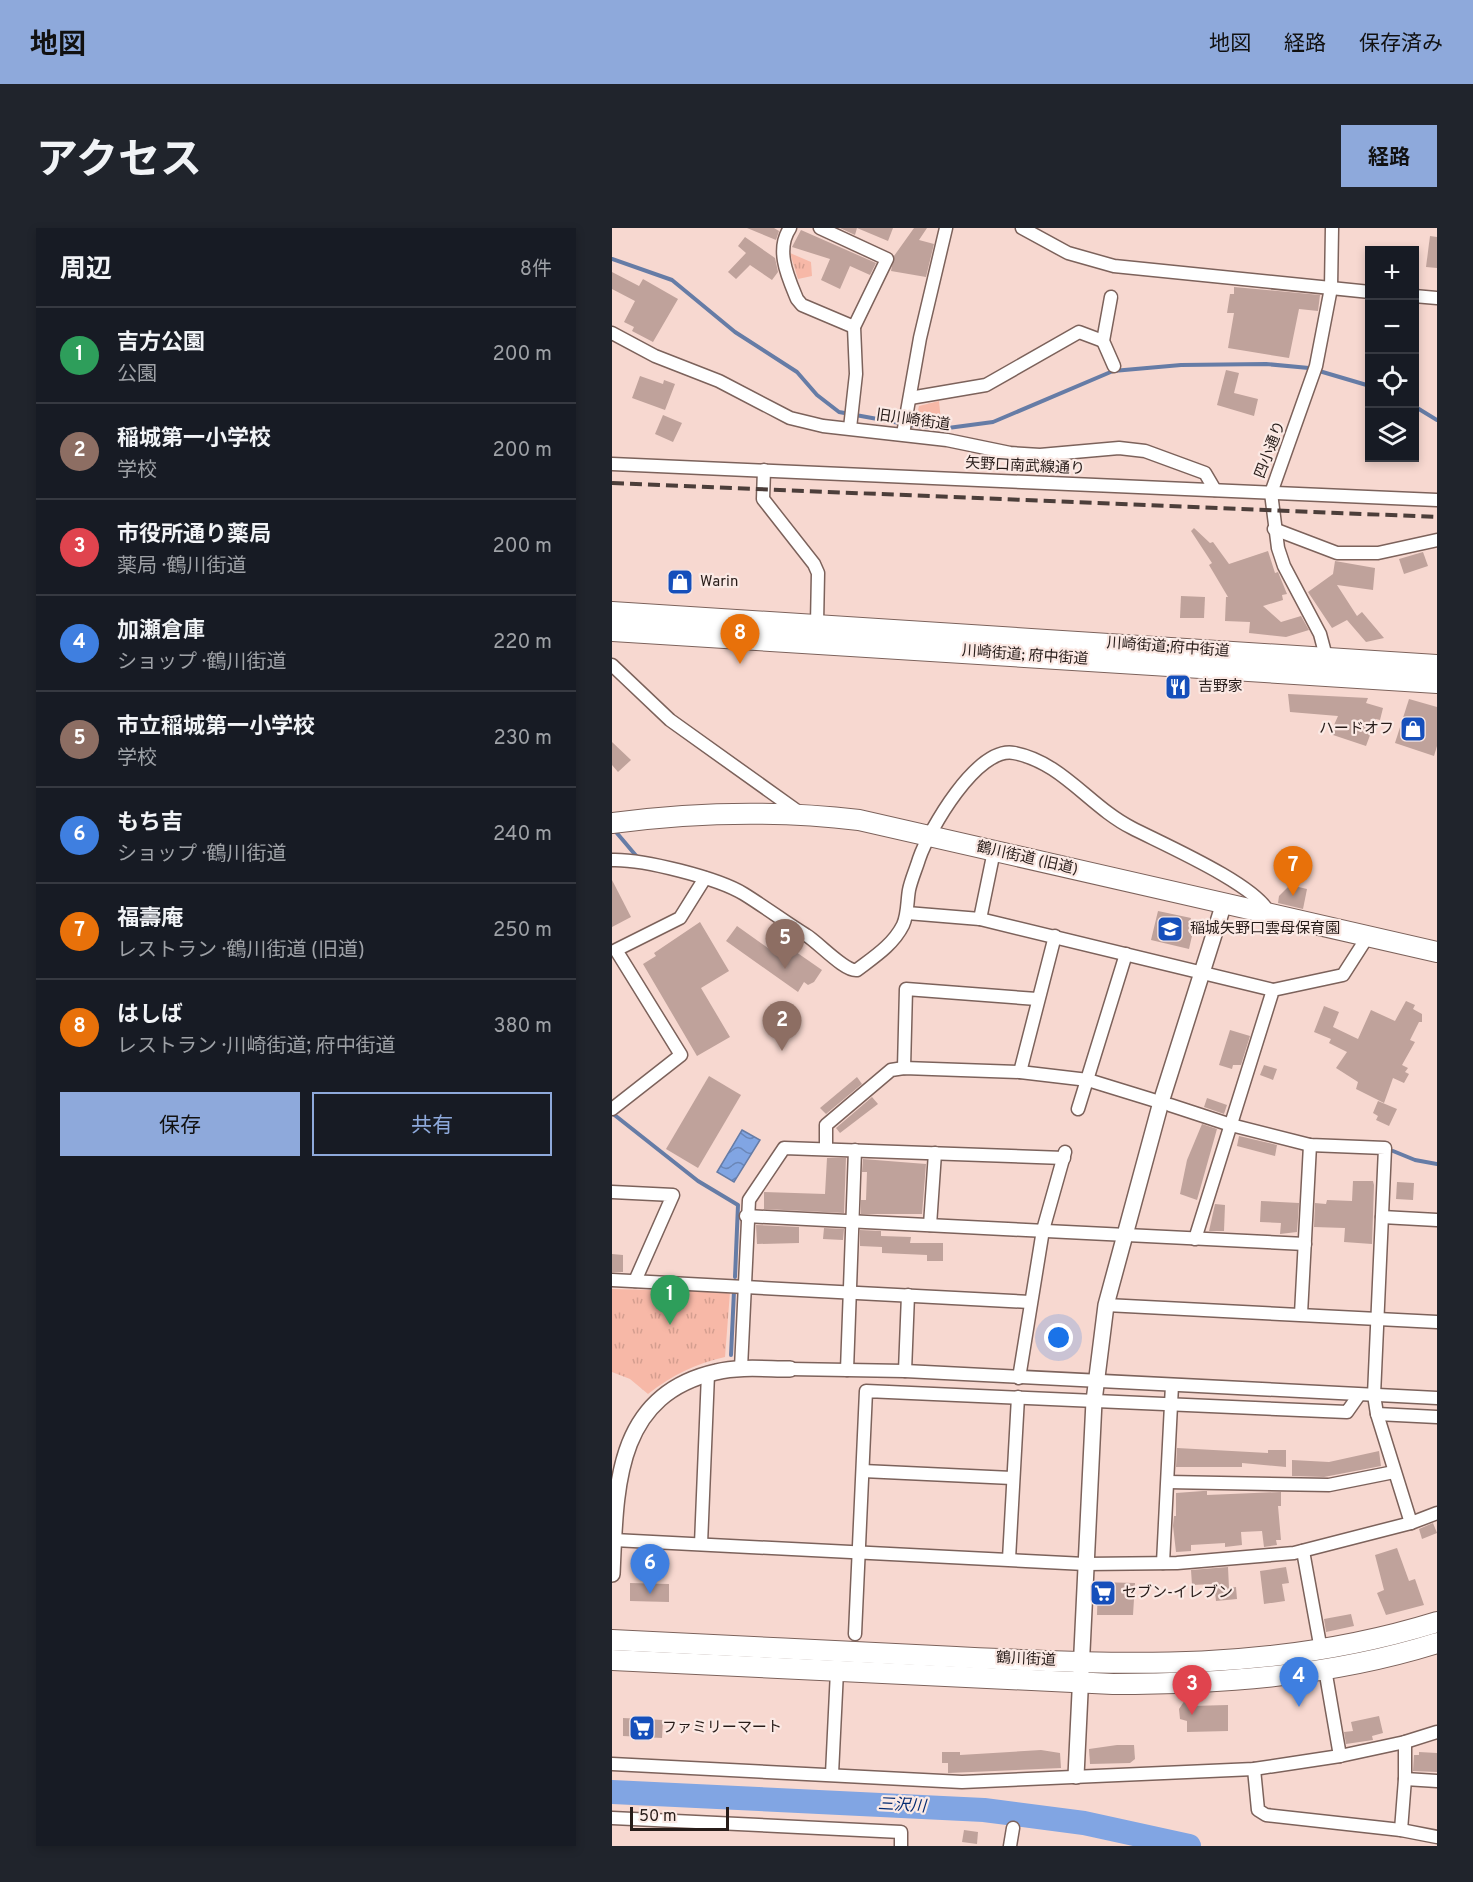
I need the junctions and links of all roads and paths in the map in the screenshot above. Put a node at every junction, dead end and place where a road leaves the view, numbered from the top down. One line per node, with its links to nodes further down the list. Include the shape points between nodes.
1 (790, 228): 11 (street, via 782,252 797,299 802,305)
2 (820, 228): 11 (street, via 887,258)
3 (946, 228): 15 (street)
4 (1022, 228): 6 (street, via 1068,253 1114,266)
5 (1332, 228): 6 (street, 四小通り)
6 (1331, 288): 7 (street); 21 (street, 四小通り, via 1315,370)
7 (1365, 291)
8 (1419, 296): 10 (street)
9 (1111, 297): 13 (street)
10 (1437, 298)
11 (854, 327): 16 (street, via 856,374)
12 (612, 333): 16 (street, 旧川崎街道, via 790,418)
13 (1103, 341): 14 (street); 15 (street, via 1079,332 986,385)
14 (1114, 366)
15 (910, 398): 17 (street)
16 (850, 428): 17 (street, 旧川崎街道)
17 (903, 434): 20 (street, 旧川崎街道, via 1020,454 1119,448 1144,451 1205,473)
18 (612, 464): 19 (street, 矢野口南武線通り)
19 (764, 470): 20 (street, 矢野口南武線通り); 26 (street, via 763,499 818,573)
20 (1215, 490): 21 (street, 矢野口南武線通り)
21 (1270, 493): 22 (street, 矢野口南武線通り); 23 (street, 四小通り)
22 (1437, 500)
23 (1275, 529): 24 (street, via 1337,553 1378,553); 30 (street, 四小通り, via 1284,566 1312,616)
24 (1437, 540)
25 (612, 612): 26 (main road, 川崎街道;府中街道)
26 (817, 624): 30 (main road, 川崎街道;府中街道)
27 (612, 630): 30 (main road, 川崎街道; 府中街道)
28 (612, 665): 32 (street, via 670,720)
29 (1437, 665): 30 (main road, 川崎街道;府中街道)
30 (1328, 667): 31 (main road, 川崎街道; 府中街道)
31 (1437, 683)
32 (800, 813): 33 (main road, 鶴川街道 (旧道), via 714,812); 34 (main road, 鶴川街道 (旧道), via 859,820)
33 (612, 823)
34 (928, 836): 35 (main road, 鶴川街道 (旧道)); 39 (street, via 909,889); 40 (street, via 983,764 999,752 1014,753 1040,762 1071,781 1129,827 1230,879 1264,903)
35 (994, 851): 38 (main road, 鶴川街道 (旧道)); 41 (street)
36 (612, 860): 37 (street, via 630,859)
37 (705, 879): 39 (street, via 743,893 852,970 886,947); 54 (street, via 680,918 616,950 681,1055)
38 (1224, 903): 40 (main road, 鶴川街道 (旧道)); 46 (street)
39 (907, 912): 41 (street)
40 (1269, 913): 43 (main road, 鶴川街道 (旧道))
41 (980, 919): 42 (street)
42 (1055, 936): 45 (street); 48 (street)
43 (1368, 936): 44 (main road, 鶴川街道 (旧道)); 47 (street, via 1343,975)
44 (1437, 952)
45 (1126, 954): 46 (street); 51 (street)
46 (1201, 972): 47 (street); 68 (street)
47 (1273, 990): 56 (street)
48 (1037, 999): 49 (street, via 906,989); 50 (street)
49 (904, 1068): 50 (street); 58 (street, via 891,1070 826,1125)
50 (1020, 1072): 51 (street)
51 (1088, 1080): 52 (street); 55 (street)
52 (1153, 1100)
53 (1170, 1106): 56 (street)
54 (613, 1108)
55 (1078, 1108)
56 (1231, 1125): 57 (street); 69 (street)
57 (1310, 1145): 63 (street, via 1384,1148); 70 (street)
58 (826, 1149): 59 (street); 62 (street, via 784,1148 748,1200)
59 (855, 1150): 60 (street); 65 (street)
60 (934, 1153): 66 (street); 67 (street, via 1065,1154)
61 (612, 1192): 72 (street, via 673,1195)
62 (746, 1216): 65 (street); 73 (street)
63 (1382, 1217): 64 (street); 79 (street)
64 (1437, 1220)
65 (852, 1221): 66 (street); 74 (street)
66 (930, 1225): 67 (street)
67 (1043, 1230): 68 (street); 76 (street)
68 (1123, 1235): 69 (street); 77 (street)
69 (1195, 1239): 70 (street)
70 (1305, 1244): 78 (street)
71 (612, 1280): 72 (street)
72 (635, 1281): 73 (street)
73 (744, 1286): 74 (street); 81 (street)
74 (850, 1292): 75 (street); 83 (street)
75 (908, 1295): 76 (street); 85 (street)
76 (1030, 1302): 87 (street)
77 (1106, 1305): 78 (street); 89 (street)
78 (1301, 1314): 79 (street)
79 (1378, 1319): 80 (street); 93 (street)
80 (1437, 1322)
81 (741, 1368): 82 (street); 86 (street)
82 (790, 1369): 83 (street)
83 (848, 1370): 84 (street)
84 (887, 1371): 85 (street); 91 (street)
85 (905, 1371): 87 (street)
86 (708, 1374): 101 (street, via 685,1383 645,1414); 109 (street)
87 (1019, 1378): 88 (street)
88 (1042, 1379): 89 (street); 95 (street)
89 (1096, 1381): 90 (street); 97 (street)
90 (1172, 1385): 92 (street); 98 (street)
91 (887, 1390): 94 (street); 102 (street, via 866,1391)
92 (1359, 1395): 93 (street); 98 (street, via 1347,1412)
93 (1374, 1395): 96 (street); 99 (street)
94 (1018, 1398): 95 (street); 104 (street)
95 (1041, 1398): 97 (street)
96 (1437, 1398)
97 (1094, 1401): 98 (street); 114 (street)
98 (1171, 1405): 105 (street)
99 (1377, 1414): 100 (street); 103 (street)
100 (1437, 1417)
101 (617, 1460): 108 (street)
102 (863, 1471): 104 (street); 111 (street)
103 (1394, 1472): 105 (street, via 1329,1485); 107 (street)
104 (1012, 1478): 112 (street)
105 (1168, 1482): 113 (street)
106 (1437, 1513): 107 (street)
107 (1411, 1523): 110 (street)
108 (614, 1540): 109 (street); 115 (street)
109 (701, 1544): 111 (street)
110 (1303, 1551): 113 (street, via 1229,1561); 121 (street)
111 (859, 1552): 112 (street); 117 (street)
112 (1009, 1559): 114 (street)
113 (1163, 1563): 114 (street)
114 (1085, 1564): 123 (street)
115 (612, 1574)
116 (1437, 1622): 121 (main road, 鶴川街道)
117 (855, 1634)
118 (612, 1640): 123 (main road, 鶴川街道)
119 (1437, 1643): 121 (main road, 鶴川街道)
120 (612, 1660): 122 (main road, 鶴川街道)
121 (1323, 1660): 123 (main road, 鶴川街道, via 1224,1682); 126 (street)
122 (837, 1671): 123 (main road, 鶴川街道); 129 (street)
123 (1081, 1672): 130 (street)
124 (1437, 1732): 125 (street)
125 (1405, 1742): 126 (street); 131 (street)
126 (1340, 1756): 128 (street)
127 (612, 1764): 129 (street)
128 (1254, 1769): 130 (street); 135 (street, via 1258,1810 1266,1815)
129 (832, 1774): 130 (street, via 962,1782)
130 (1076, 1776)
131 (1406, 1779): 132 (street); 135 (street)
132 (1437, 1781)
133 (612, 1818): 137 (street, via 901,1832)
134 (1013, 1828): 138 (street)
135 (1401, 1830): 136 (street)
136 (1437, 1837)
137 (901, 1846)
138 (1010, 1846)

